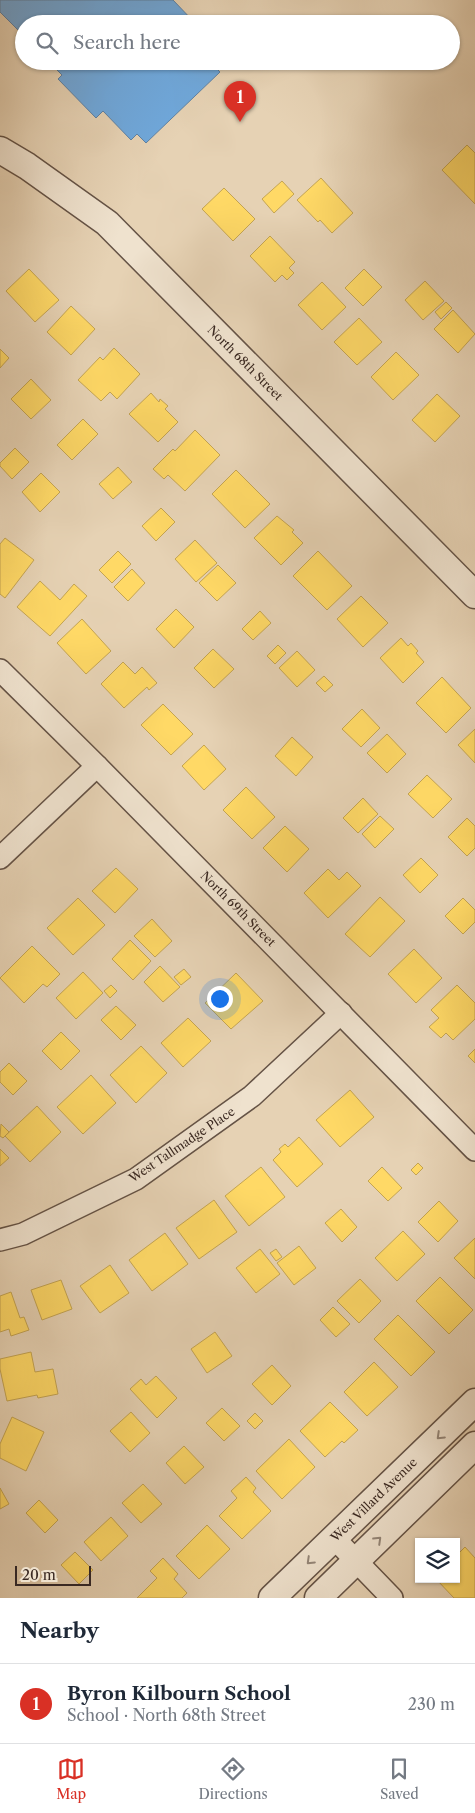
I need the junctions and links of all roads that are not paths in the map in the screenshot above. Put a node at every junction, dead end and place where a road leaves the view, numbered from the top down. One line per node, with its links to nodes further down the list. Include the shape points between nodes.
1 (0, 150): 2 (street, North 68th Street, via 107,224)
2 (475, 595)
3 (0, 670): 4 (street, North 69th Street)
4 (97, 766): 5 (street); 6 (street, North 69th Street)
5 (0, 858)
6 (341, 1013): 7 (street, North 69th Street); 8 (street, West Tallmadge Place, via 252,1096 136,1179 23,1234)
7 (475, 1150)
8 (0, 1240)
9 (475, 1402): 11 (street, West Villard Avenue, one-way to 11)
10 (475, 1445): 12 (street, one-way to 10)
11 (334, 1538): 12 (street); 13 (street, West Villard Avenue, one-way to 13)
12 (357, 1561): 14 (street); 15 (street)
13 (272, 1598)
14 (318, 1598)
15 (392, 1598)

